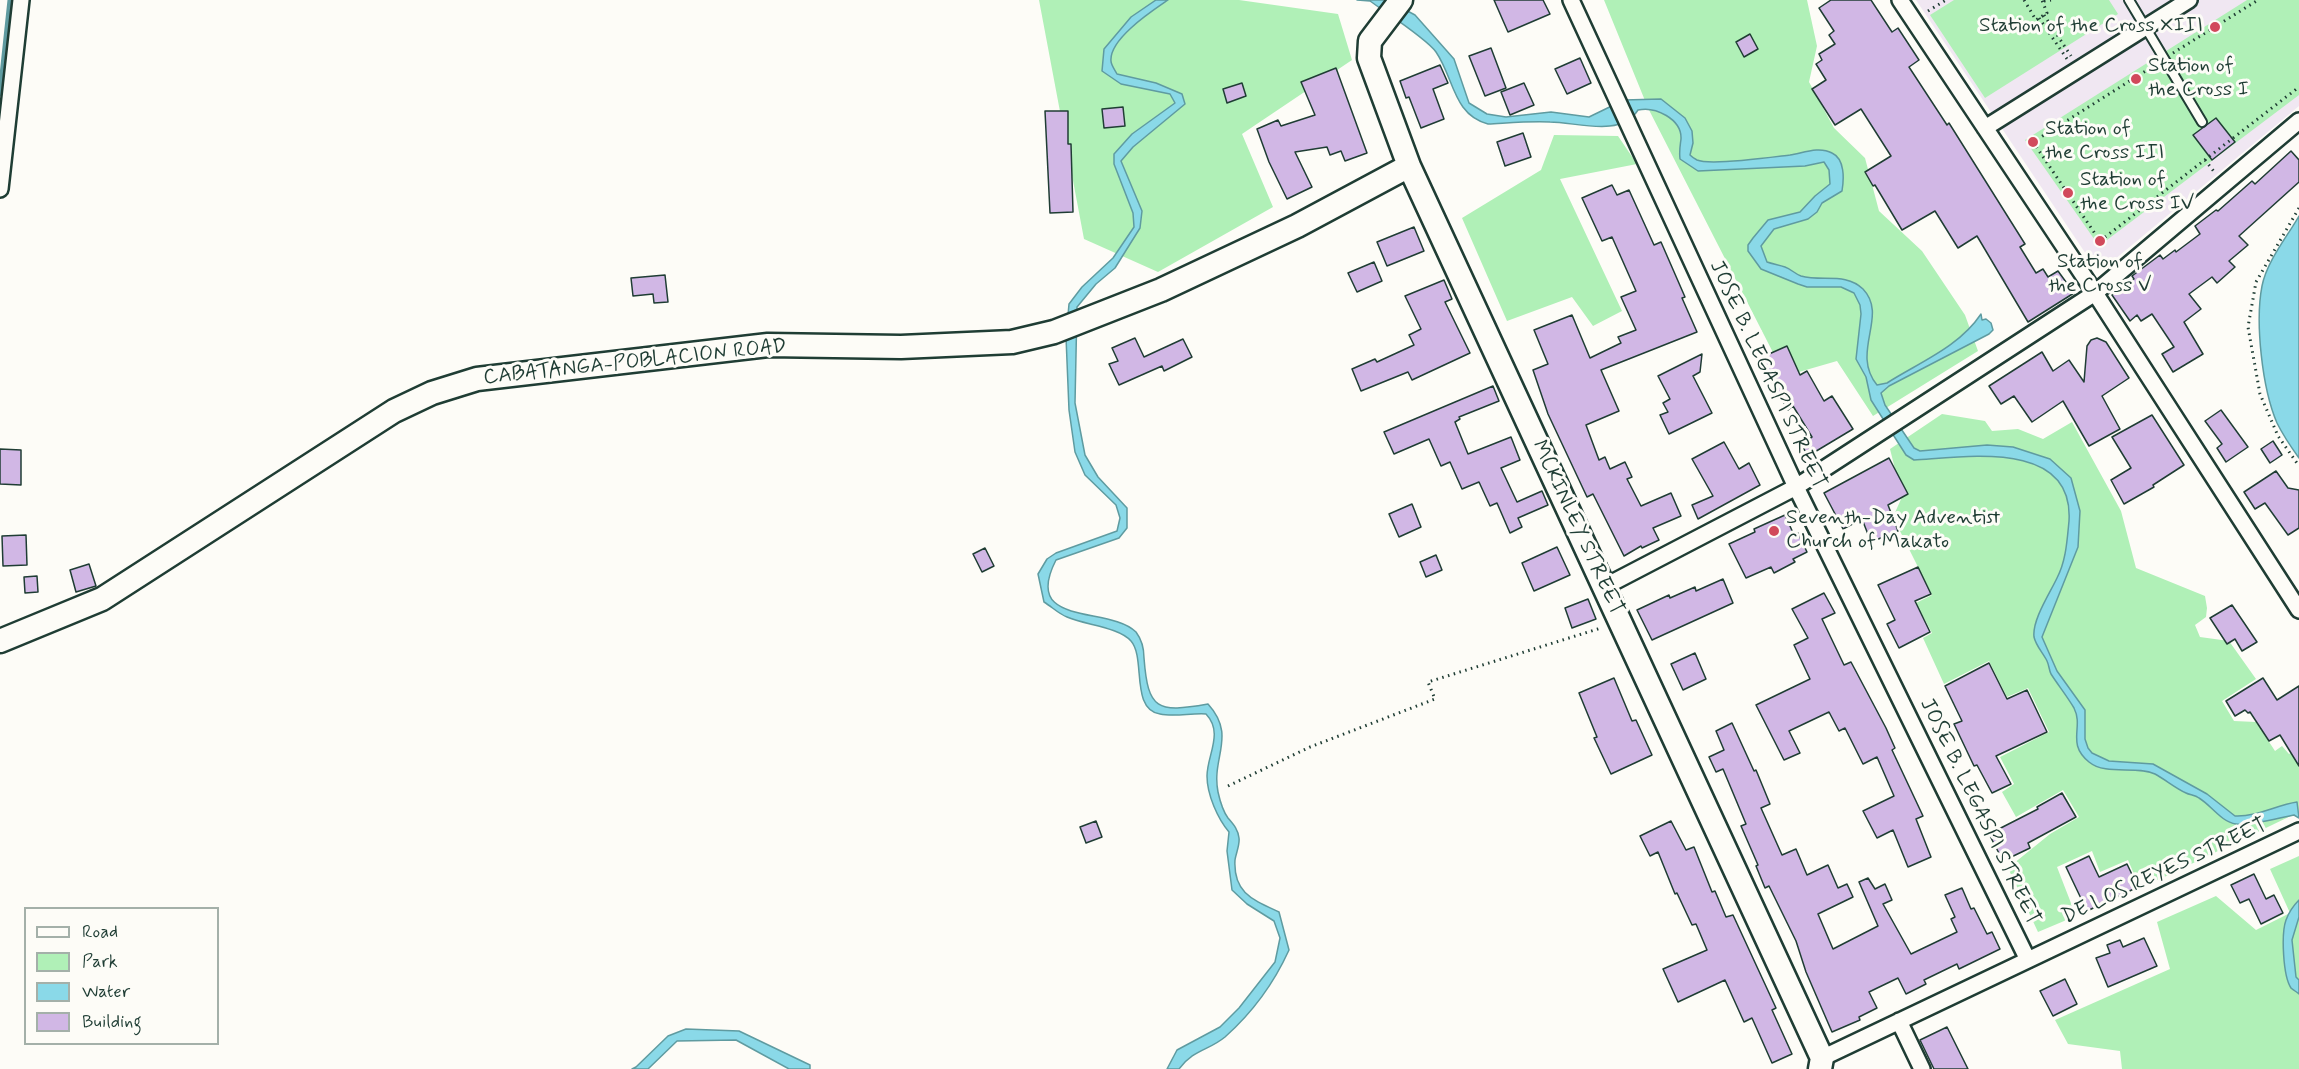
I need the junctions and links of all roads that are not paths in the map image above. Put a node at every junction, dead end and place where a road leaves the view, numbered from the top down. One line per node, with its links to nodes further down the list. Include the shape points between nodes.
1 (21, 0): 12 (street)
2 (1401, 0): 11 (street, MCKINLEY STREET, via 1370,40 1369,57)
3 (1571, 0): 14 (street, JOSE B. LEGASPI STREET)
4 (1900, 0): 10 (street)
5 (2129, 0): 7 (lane)
6 (2189, 0): 7 (street)
7 (2145, 27): 9 (lane); 10 (street)
8 (2299, 121): 13 (street)
9 (2202, 122)
10 (1985, 128): 13 (street)
11 (1409, 166): 15 (street, MCKINLEY STREET); 17 (street, CABATANGA-POBLACION ROAD, via 1297,226 1161,290 1054,332 1012,342 768,345 477,379 432,393 394,411 102,599)
12 (0, 189)
13 (2095, 293): 14 (street); 16 (street)
14 (1796, 487): 15 (street); 19 (street, JOSE B. LEGASPI STREET)
15 (1605, 587): 21 (street, MCKINLEY STREET)
16 (2299, 610)
17 (0, 641)
18 (2296, 833): 19 (street, DE LOS REYES STREET)
19 (2028, 960): 20 (street, DE LOS REYES STREET)
20 (1899, 1021): 21 (street, DE LOS REYES STREET); 22 (street)
21 (1821, 1064)
22 (1922, 1069)

